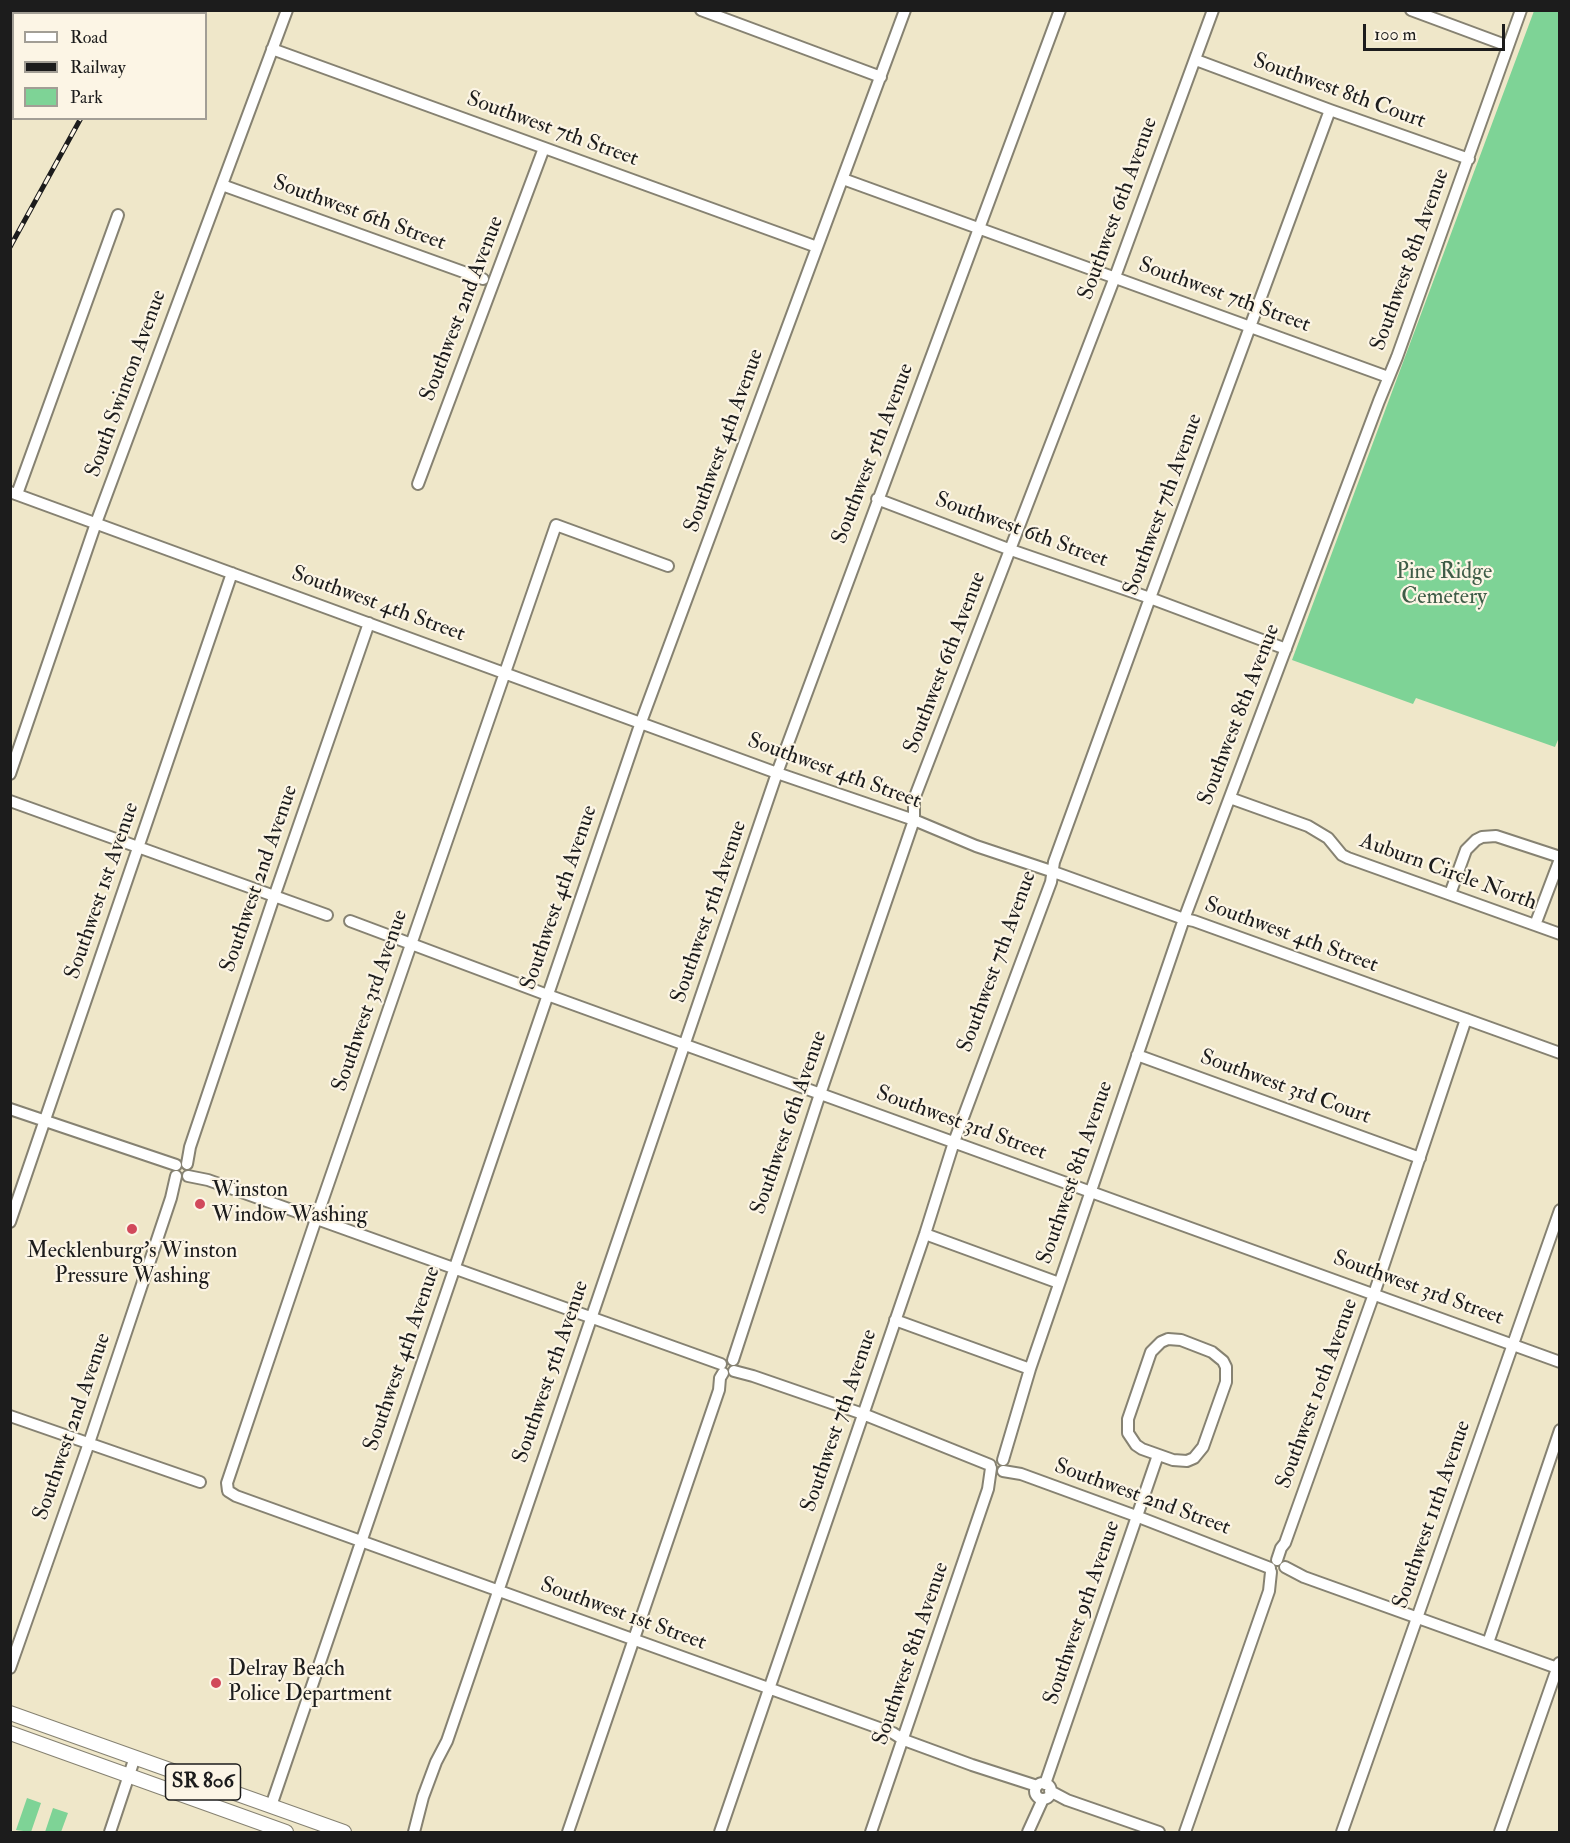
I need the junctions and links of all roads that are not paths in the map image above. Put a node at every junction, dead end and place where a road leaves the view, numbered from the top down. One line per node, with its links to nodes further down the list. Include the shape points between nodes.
1 (287, 10): 9 (street, South Swinton Avenue)
2 (701, 10): 11 (street)
3 (905, 10): 11 (street, Southwest 4th Avenue)
4 (1060, 10): 18 (street, Southwest 5th Avenue)
5 (1213, 10): 10 (street, Southwest 6th Avenue)
6 (1411, 10): 8 (street)
7 (1521, 10): 8 (street, Southwest 8th Avenue)
8 (1508, 46): 14 (street, Southwest 8th Avenue)
9 (272, 49): 13 (street, Southwest 7th Street); 16 (street, South Swinton Avenue)
10 (1196, 60): 12 (street, Southwest 8th Court); 20 (street, Southwest 6th Avenue)
11 (880, 77): 15 (street, Southwest 4th Avenue)
12 (1330, 110): 14 (street, Southwest 8th Court); 22 (street, Southwest 7th Avenue)
13 (544, 148): 19 (street, Southwest 7th Street); 24 (street, Southwest 2nd Avenue)
14 (1469, 159): 23 (street, Southwest 8th Avenue)
15 (843, 179): 18 (street, Southwest 7th Street); 19 (street, Southwest 4th Avenue)
16 (222, 185): 21 (street, Southwest 6th Street); 27 (street, South Swinton Avenue)
17 (118, 214): 25 (street)
18 (979, 228): 20 (street, Southwest 7th Street); 26 (street, Southwest 5th Avenue)
19 (818, 247): 35 (street, Southwest 4th Avenue)
20 (1115, 277): 22 (street, Southwest 7th Street); 28 (street, Southwest 6th Avenue)
21 (483, 279)
22 (1251, 326): 23 (street, Southwest 7th Street); 31 (street, Southwest 7th Avenue)
23 (1388, 377): 33 (street, Southwest 8th Avenue)
24 (418, 484)
25 (14, 493): 27 (street, Southwest 4th Street)
26 (877, 499): 28 (street, Southwest 6th Street); 36 (street, Southwest 5th Avenue)
27 (96, 523): 30 (street, Southwest 4th Street); 37 (street, South Swinton Avenue)
28 (1011, 549): 31 (street, Southwest 6th Street); 40 (street, Southwest 6th Avenue, via 914,799)
29 (668, 566): 34 (street, Southwest 3rd Avenue, via 556,525)
30 (232, 573): 32 (street, Southwest 4th Street); 41 (street, Southwest 1st Avenue)
31 (1150, 598): 33 (street, Southwest 6th Street); 43 (street, Southwest 7th Avenue)
32 (369, 623): 34 (street, Southwest 4th Street); 45 (street, Southwest 2nd Avenue)
33 (1286, 649): 38 (street, Southwest 8th Avenue)
34 (505, 672): 35 (street, Southwest 4th Street); 51 (street, Southwest 3rd Avenue)
35 (641, 722): 36 (street, Southwest 4th Street); 52 (street, Southwest 4th Avenue)
36 (777, 773): 40 (street, Southwest 4th Street); 54 (street, Southwest 5th Avenue)
37 (10, 774)
38 (1230, 798): 44 (street, Auburn Circle North, via 1308,826 1328,838 1348,858); 47 (street, Southwest 8th Avenue)
39 (10, 801): 41 (street)
40 (914, 820): 43 (street, Southwest 4th Street); 57 (street, Southwest 6th Avenue)
41 (139, 848): 45 (street); 59 (street, Southwest 1st Avenue)
42 (1560, 858): 44 (street, via 1496,836 1482,837 1466,850); 49 (street)
43 (1052, 871): 47 (street, Southwest 4th Street); 60 (street, Southwest 7th Avenue)
44 (1450, 894): 49 (street, Auburn Circle North)
45 (274, 897): 46 (street); 62 (street, Southwest 2nd Avenue)
46 (327, 915)
47 (1184, 919): 53 (street, Southwest 4th Street); 56 (street, Southwest 8th Avenue)
48 (350, 921): 51 (street, Southwest 3rd Street)
49 (1535, 925): 50 (street, Auburn Circle North)
50 (1560, 934)
51 (411, 945): 52 (street, Southwest 3rd Street); 65 (street, Southwest 3rd Avenue)
52 (547, 995): 54 (street, Southwest 3rd Street); 68 (street, Southwest 4th Avenue)
53 (1467, 1019): 55 (street, Southwest 4th Street); 61 (street, Southwest 10th Avenue)
54 (686, 1045): 57 (street, Southwest 3rd Street); 71 (street, Southwest 5th Avenue)
55 (1560, 1053)
56 (1137, 1055): 61 (street, Southwest 3rd Court); 63 (street, Southwest 8th Avenue)
57 (820, 1094): 60 (street, Southwest 3rd Street); 75 (street, Southwest 6th Avenue)
58 (10, 1109): 59 (street, Southwest 2nd Street)
59 (44, 1121): 62 (street, Southwest 2nd Street); 66 (street, Southwest 1st Avenue)
60 (954, 1142): 63 (street, Southwest 3rd Street); 67 (street, Southwest 7th Avenue)
61 (1420, 1158): 70 (street, Southwest 10th Avenue)
62 (182, 1170): 65 (street, Southwest 2nd Street); 80 (street, Southwest 2nd Avenue)
63 (1090, 1192): 69 (street, Southwest 8th Avenue); 70 (street, Southwest 3rd Street)
64 (1560, 1210): 73 (street, Southwest 11th Avenue)
65 (316, 1220): 68 (street, Southwest 2nd Street); 84 (street, Southwest 3rd Avenue, via 227,1483)
66 (10, 1222)
67 (925, 1234): 69 (street); 72 (street, Southwest 7th Avenue)
68 (455, 1269): 71 (street, Southwest 2nd Street); 86 (street, Southwest 4th Avenue)
69 (1059, 1283): 76 (street, Southwest 8th Avenue)
70 (1374, 1294): 73 (street, Southwest 3rd Street); 87 (street, Southwest 10th Avenue)
71 (591, 1319): 75 (street, Southwest 2nd Street); 88 (street, Southwest 5th Avenue)
72 (895, 1320): 76 (street); 77 (street, Southwest 7th Avenue)
73 (1513, 1345): 74 (street, Southwest 3rd Street); 89 (street, Southwest 11th Avenue)
74 (1560, 1362)
75 (728, 1367): 77 (street, Southwest 2nd Street); 90 (street, Southwest 6th Avenue)
76 (1030, 1369): 82 (street, Southwest 8th Avenue, via 1008,1438 997,1451)
77 (863, 1414): 82 (street, Southwest 2nd Street, via 965,1455 973,1452); 94 (street, Southwest 7th Avenue)
78 (10, 1416): 80 (street)
79 (1560, 1430): 91 (street)
80 (89, 1443): 83 (street); 93 (street, Southwest 2nd Avenue)
81 (1158, 1455): 81 (street, via 1131,1440 1128,1419 1151,1352 1161,1341 1181,1340 1218,1355 1227,1374 1200,1453 1180,1461); 85 (street, Southwest 9th Avenue)
82 (997, 1465): 85 (street, Southwest 2nd Street); 97 (street, Southwest 8th Avenue)
83 (200, 1482)
84 (228, 1491): 86 (street, Southwest 1st Street)
85 (1136, 1516): 87 (street, Southwest 2nd Street, via 1249,1559 1259,1558); 100 (street, Southwest 9th Avenue)
86 (361, 1541): 88 (street, Southwest 1st Street); 101 (street, Southwest 4th Avenue)
87 (1277, 1568): 89 (street, Southwest 2nd Street); 114 (street, Southwest 10th Avenue)
88 (498, 1591): 90 (street, Southwest 1st Street); 109 (street, Southwest 5th Avenue, via 447,1741 423,1797)
89 (1417, 1618): 91 (street, Southwest 2nd Street); 115 (street, Southwest 11th Avenue)
90 (634, 1640): 94 (street, Southwest 1st Street); 110 (street, Southwest 6th Avenue)
91 (1488, 1643): 92 (street, Southwest 2nd Street)
92 (1559, 1667): 116 (street)
93 (10, 1668)
94 (770, 1688): 97 (street, Southwest 1st Street); 111 (street, Southwest 7th Avenue)
95 (10, 1713): 98 (main road, SR 806)
96 (10, 1733): 99 (main road, SR 806)
97 (904, 1740): 100 (street, Southwest 1st Street); 112 (street, Southwest 8th Avenue)
98 (135, 1757): 99 (street); 101 (main road, SR 806)
99 (130, 1776): 102 (main road, SR 806); 106 (street)
100 (1042, 1792): 104 (street, Southwest 9th Avenue); 113 (street, Southwest 1st Street)
101 (271, 1806): 102 (main road, via 252,1814); 103 (main road, SR 806)
102 (222, 1810): 105 (main road, SR 806)
103 (309, 1820): 105 (main road, via 284,1816 269,1820); 108 (main road, SR 806)
104 (1030, 1828)
105 (263, 1829): 107 (main road, SR 806)
106 (110, 1833)
107 (286, 1833)
108 (344, 1833)
109 (414, 1833)
110 (568, 1833)
111 (720, 1833)
112 (871, 1833)
113 (1159, 1833)
114 (1185, 1833)
115 (1342, 1833)
116 (1500, 1833)

